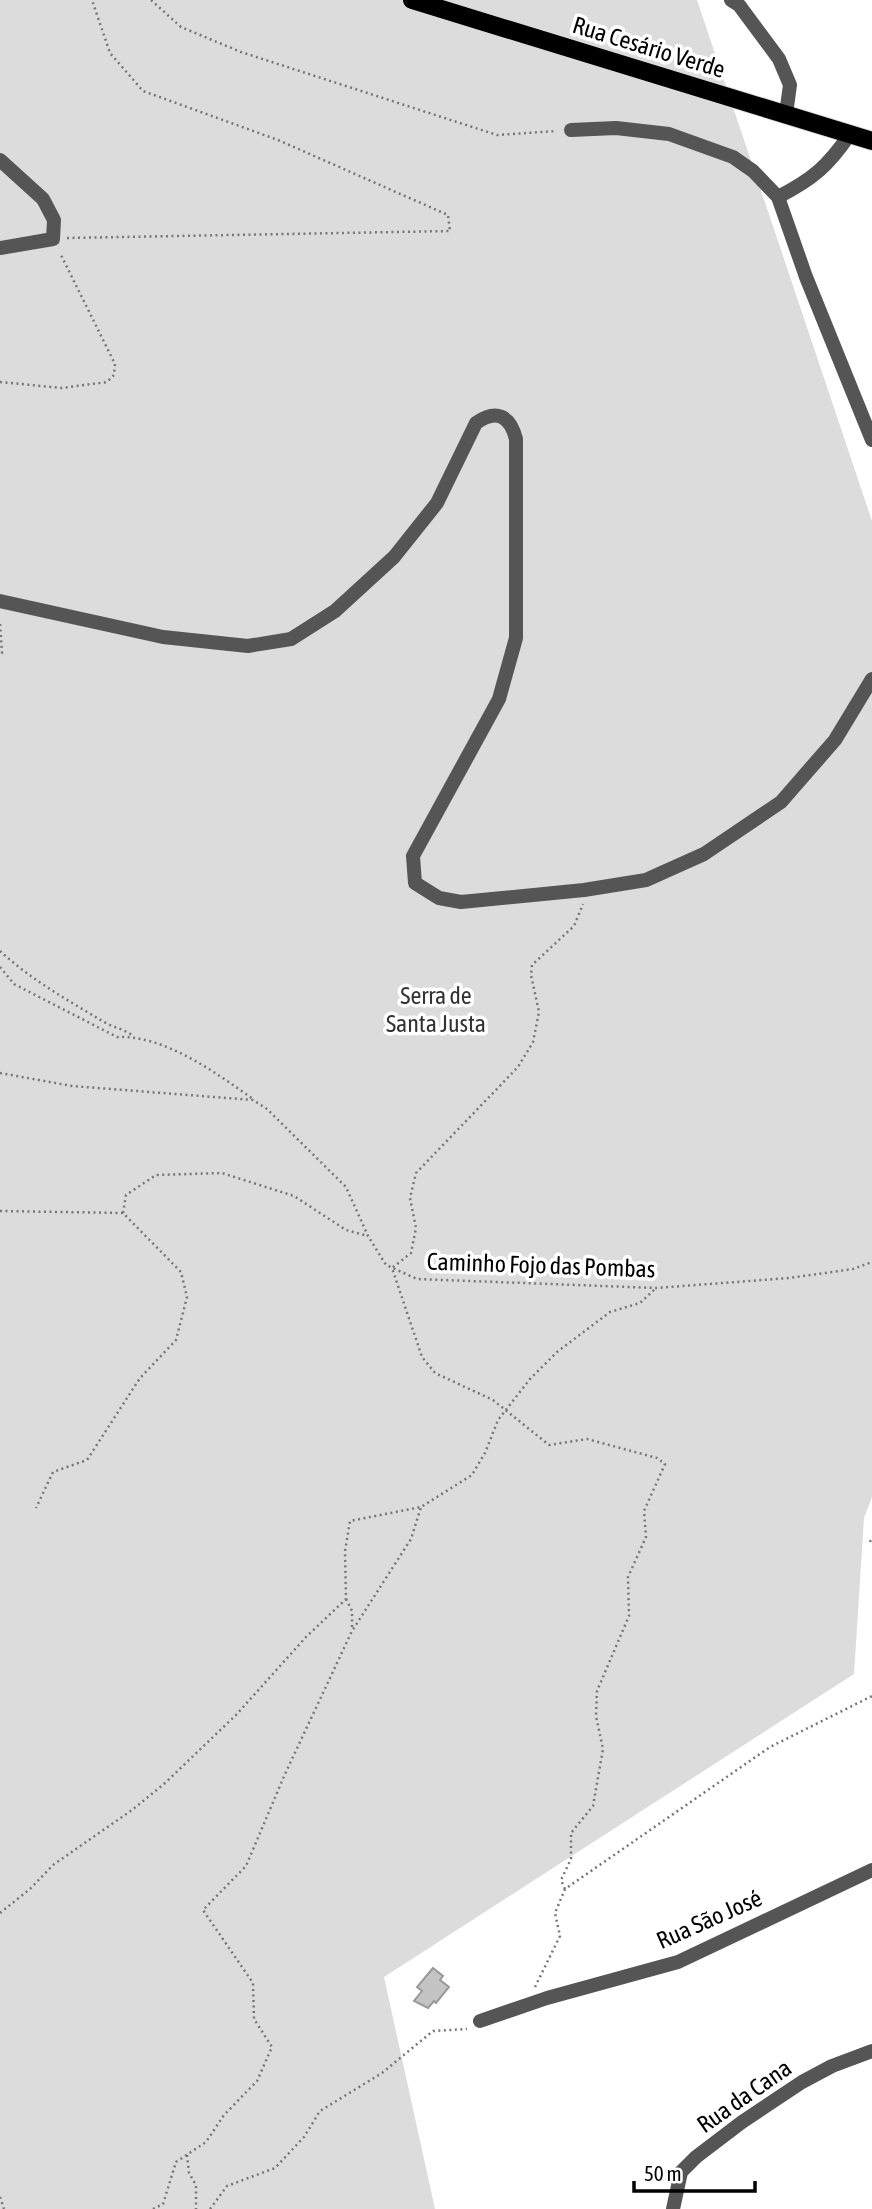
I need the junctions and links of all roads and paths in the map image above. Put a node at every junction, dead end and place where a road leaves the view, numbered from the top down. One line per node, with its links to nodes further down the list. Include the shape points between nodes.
1 (92, 0): 11 (path, via 110,53 143,91 278,140 448,215 450,231)
2 (151, 0): 6 (path, via 181,27 242,52 498,135)
3 (412, 0): 5 (main road, Rua Cesário Verde)
4 (731, 0): 5 (street, via 779,59 790,85)
5 (786, 114): 7 (main road, Rua Cesário Verde)
6 (570, 130): 10 (street, via 616,128 669,134 733,157)
7 (850, 134): 8 (main road, Rua Cesário Verde); 10 (street, via 834,158 807,182)
8 (872, 141)
9 (0, 160): 11 (street, via 43,199 54,220)
10 (778, 197): 14 (street)
11 (53, 239): 12 (street); 13 (path, via 115,364 114,375 107,382 62,388)
12 (0, 248)
13 (0, 382)
14 (872, 440)
15 (0, 601): 19 (street, via 163,637 248,646 291,639 335,611 394,557 436,503 476,423 494,415 507,419 516,439 516,638 499,699 413,856 415,883 439,898 461,902)
16 (0, 624): 17 (path)
17 (0, 653)
18 (872, 679): 19 (street, via 835,740 781,802 704,854 646,880)
19 (584, 890): 29 (path, via 583,909 573,926 532,965 539,1012 533,1042 518,1067 416,1173 410,1198 416,1228 411,1253)
20 (0, 951): 22 (path)
21 (0, 967): 22 (path, Caminho Fojo das Pombas, via 14,984 117,1037)
22 (133, 1037): 24 (path, Caminho Fojo das Pombas, via 196,1060)
23 (0, 1073): 24 (path, via 72,1087)
24 (253, 1100): 27 (path, Caminho Fojo das Pombas, via 346,1187)
25 (0, 1211): 26 (path)
26 (123, 1213): 27 (path, via 126,1195 156,1175 222,1173 294,1196 346,1230); 33 (path, via 181,1272 187,1297 176,1340 140,1378 87,1460 54,1472)
27 (368, 1236): 29 (path, Caminho Fojo das Pombas)
28 (872, 1262): 30 (path, Caminho Fojo das Pombas, via 789,1278)
29 (392, 1268): 30 (path, Caminho Fojo das Pombas, via 417,1279); 31 (path, via 422,1357 435,1373)
30 (656, 1287): 31 (path, via 639,1303 610,1312 557,1352)
31 (506, 1409): 32 (path, via 472,1475); 40 (path, via 549,1445 587,1439 665,1464 644,1511 646,1537 628,1577 629,1616 597,1691 596,1716 603,1749 593,1806 571,1833 571,1859 561,1880)
32 (421, 1507): 36 (path, via 350,1521); 37 (path, via 411,1539)
33 (36, 1508)
34 (872, 1537): 35 (path)
35 (870, 1542)
36 (346, 1599): 37 (path, via 352,1611); 41 (path, via 164,1784 53,1866)
37 (352, 1631): 45 (path, via 246,1866 203,1910 253,1983 254,2019 272,2047 257,2081 224,2115 206,2142)
38 (872, 1696): 40 (path, via 770,1747)
39 (872, 1870): 42 (street, Rua São José, via 678,1962)
40 (565, 1889): 42 (path, via 555,1913 561,1936 533,1992)
41 (0, 1913)
42 (547, 1998): 43 (street, Rua São José)
43 (480, 2021): 50 (path, via 468,2028 433,2031 382,2073 320,2111 304,2137 275,2168 227,2186)
44 (872, 2051): 51 (street, Rua da Cana, via 802,2082 696,2157 681,2172)
45 (187, 2155): 48 (path, via 176,2162 163,2204); 49 (path, via 196,2185)
46 (0, 2197): 47 (path)
47 (4, 2209)
48 (153, 2209)
49 (196, 2209)
50 (210, 2209)
51 (673, 2209)

